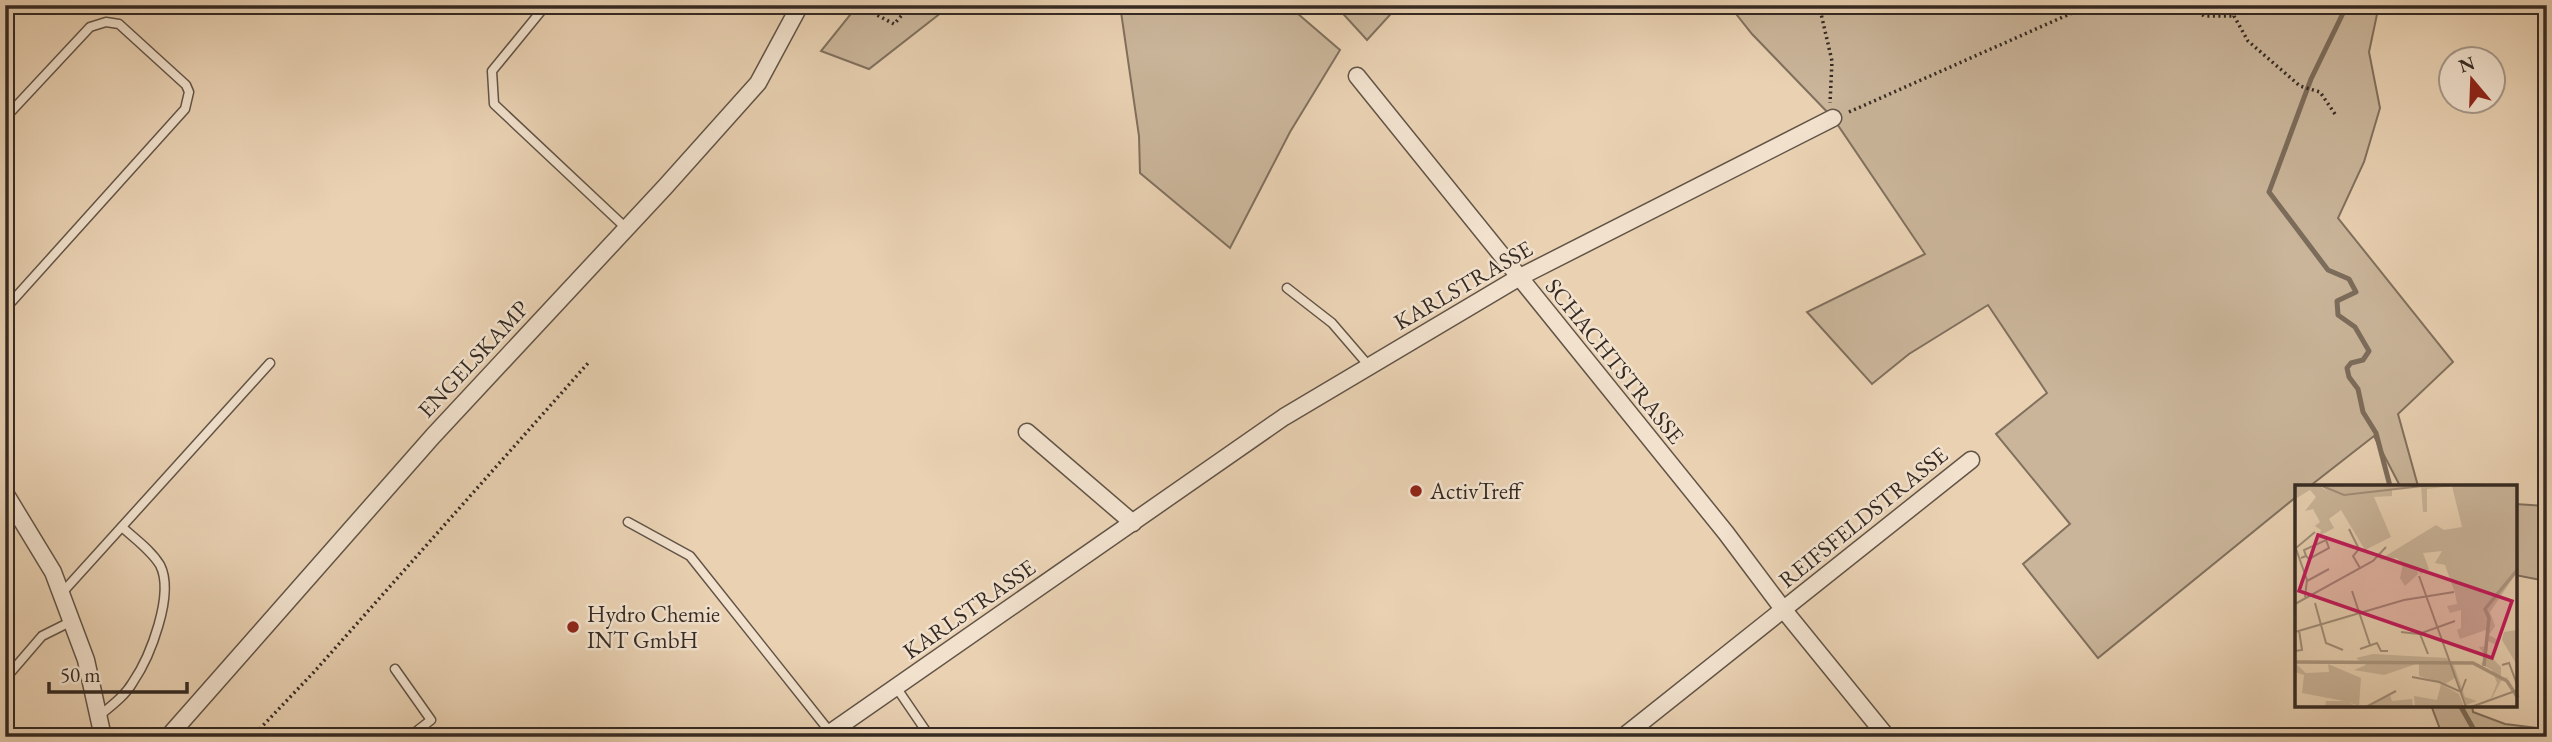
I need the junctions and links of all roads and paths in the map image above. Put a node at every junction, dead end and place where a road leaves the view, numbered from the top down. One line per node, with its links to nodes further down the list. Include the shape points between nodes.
1 (546, 5): 14 (lane, via 492,71 494,104)
2 (800, 5): 14 (street, ENGELSKAMP, via 758,83)
3 (859, 5): 4 (path, via 894,24)
4 (911, 5)
5 (1819, 5): 13 (path, via 1832,61)
6 (2090, 5): 13 (path)
7 (2189, 5): 9 (path, via 2204,16)
8 (2236, 5): 9 (path)
9 (2234, 16): 11 (path, via 2248,41 2300,86 2320,92)
10 (1357, 76): 15 (street, SCHACHTSTRASSE)
11 (2335, 114)
12 (5, 118): 17 (lane, via 90,27 106,22 120,24 189,92 185,109)
13 (1833, 118): 15 (street, KARLSTRASSE)
14 (626, 228): 36 (street, ENGELSKAMP, via 433,436)
15 (1518, 278): 20 (street, KARLSTRASSE); 28 (street, SCHACHTSTRASSE)
16 (1287, 288): 20 (lane, via 1332,323)
17 (5, 309)
18 (589, 362): 37 (path)
19 (270, 363): 26 (lane)
20 (1369, 366): 25 (street, KARLSTRASSE, via 1284,417)
21 (1027, 432): 25 (street)
22 (1971, 460): 28 (street, REIFSFELDSTRASSE)
23 (5, 493): 27 (street, via 53,572)
24 (628, 522): 34 (lane, via 690,556)
25 (1133, 523): 32 (street, KARLSTRASSE)
26 (122, 527): 27 (lane); 33 (lane, via 161,567 162,610 133,682)
27 (61, 594): 29 (street)
28 (1783, 609): 40 (street); 41 (street, SCHACHTSTRASSE)
29 (72, 621): 31 (lane, via 42,636); 33 (street)
30 (394, 669): 38 (lane, via 430,720)
31 (6, 675)
32 (895, 687): 34 (street, KARLSTRASSE); 39 (lane)
33 (99, 716): 35 (street)
34 (829, 735)
35 (103, 737)
36 (167, 737)
37 (252, 737)
38 (410, 737)
39 (930, 737)
40 (1623, 737)
41 (1887, 737)

